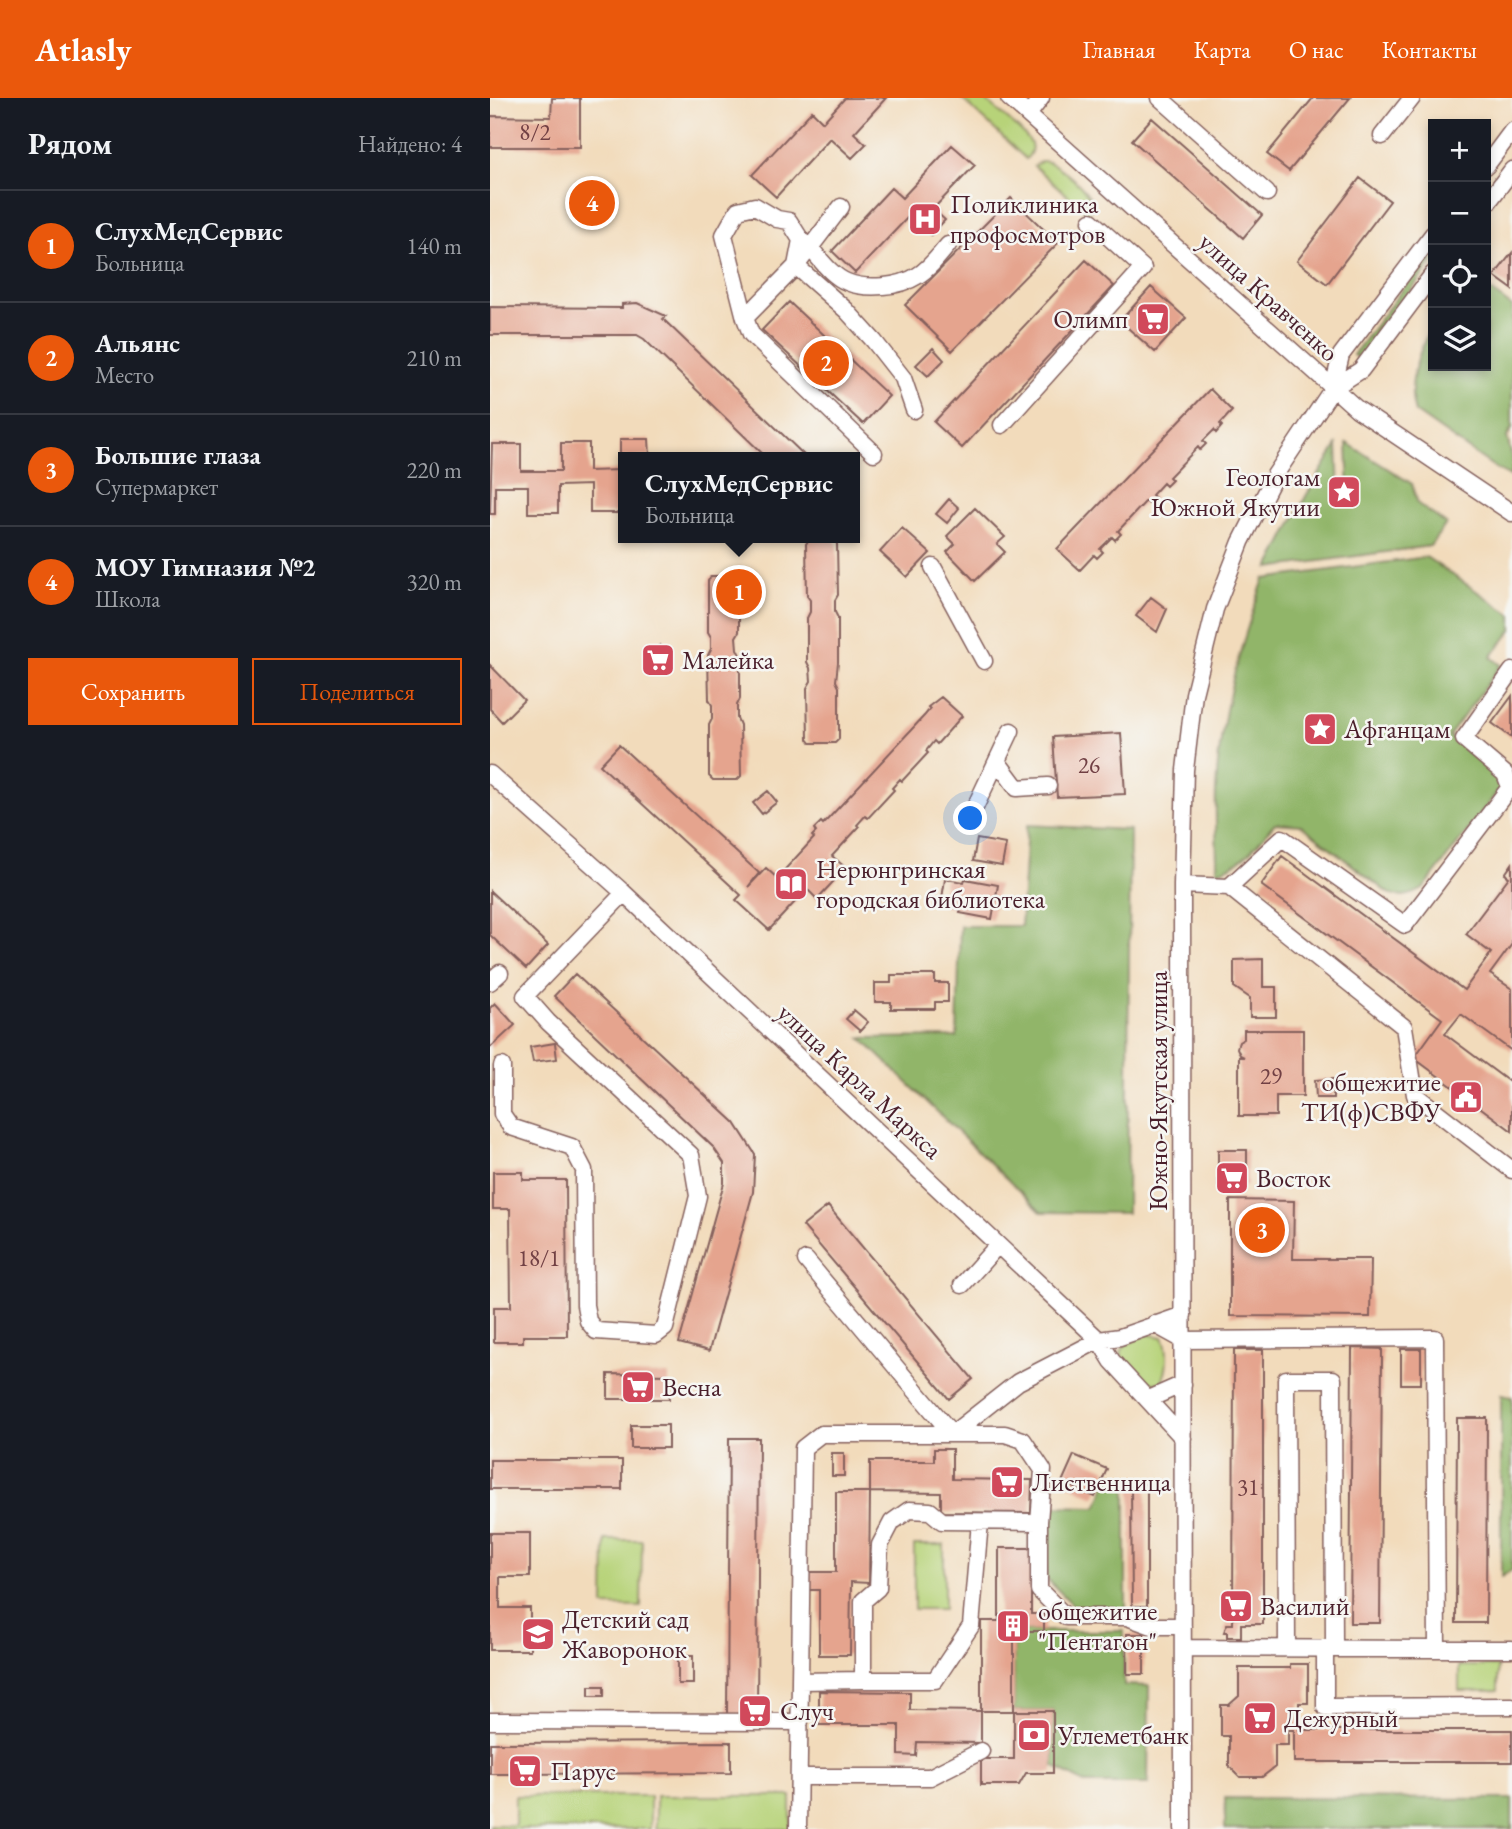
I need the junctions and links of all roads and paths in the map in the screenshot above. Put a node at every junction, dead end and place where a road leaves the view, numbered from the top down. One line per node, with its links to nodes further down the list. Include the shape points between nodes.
1 (1009, 98): 5 (street, улица Кравченко)
2 (1041, 98): 5 (street)
3 (1160, 98): 10 (street)
4 (1412, 98): 7 (street)
5 (1028, 115): 20 (street, улица Кравченко)
6 (1512, 131): 8 (street)
7 (1382, 136)
8 (1491, 159)
9 (1512, 170): 11 (street)
10 (1267, 193)
11 (1491, 198)
12 (841, 207): 16 (street)
13 (1091, 221): 22 (street, via 1143,268)
14 (1428, 241): 20 (street, Южно-Якутская улица, via 1340,355)
15 (948, 245): 16 (street, via 917,277 872,287 847,282)
16 (811, 249): 17 (street)
17 (796, 266): 19 (street); 19 (street, via 800,240 789,220 777,219 755,206 737,210 724,236); 21 (street, via 874,341 903,378)
18 (1428, 281): 20 (street, Южно-Якутская улица, via 1361,370)
19 (745, 318): 23 (street, via 751,334)
20 (1333, 388): 24 (street, улица Кравченко); 33 (street, Южно-Якутская улица, via 1275,475 1241,542 1215,609 1194,694 1185,770)
21 (914, 410)
22 (1002, 425)
23 (874, 453)
24 (1512, 513)
25 (933, 567): 26 (street)
26 (984, 661)
27 (1512, 671): 34 (street, via 1464,739 1505,774 1510,786 1405,926 1282,838)
28 (1010, 731): 29 (street)
29 (997, 761): 31 (street, via 1017,788); 32 (street)
30 (490, 774): 35 (street, улица Карла Маркса)
31 (1048, 786)
32 (970, 820)
33 (1182, 885): 34 (street); 41 (street, Южно-Якутская улица)
34 (1229, 887): 37 (street, via 1404,1027 1415,1095)
35 (624, 893): 36 (street, via 525,996 691,1155 698,1196 665,1328 656,1335 596,1331 587,1321 584,1170 572,1147 510,1127 502,1115); 38 (street, улица Карла Маркса)
36 (502, 1066)
37 (1512, 1170)
38 (998, 1245): 40 (street); 43 (street, улица Карла Маркса)
39 (806, 1259): 47 (street)
40 (962, 1284)
41 (1183, 1315): 42 (street); 44 (street, Южно-Якутская улица)
42 (1154, 1324): 43 (street); 44 (street)
43 (1099, 1340): 46 (street, улица Карла Маркса, via 1112,1361); 47 (street, via 1018,1382)
44 (1183, 1340): 45 (street, Южно-Якутская улица); 55 (street, via 1435,1338)
45 (1183, 1384): 46 (street); 48 (street, Южно-Якутская улица)
46 (1149, 1399): 48 (street, улица Карла Маркса)
47 (951, 1434): 50 (street, via 1006,1434 1023,1440 1042,1471); 58 (street, via 821,1434 803,1448)
48 (1183, 1438): 51 (street, Южно-Якутская улица)
49 (980, 1522): 50 (street); 57 (street, via 971,1626 935,1680); 57 (street, via 942,1521 930,1511 909,1510 892,1522 880,1545 878,1588 863,1601)
50 (1039, 1522): 51 (street, via 1039,1590 1066,1617 1127,1616 1152,1626)
51 (1183, 1626): 52 (street, Южно-Якутская улица)
52 (1183, 1648): 53 (street); 65 (street, Южно-Якутская улица)
53 (1287, 1648): 54 (street); 54 (street, via 1286,1379 1334,1378)
54 (1330, 1648): 55 (street); 59 (street, via 1325,1707)
55 (1437, 1649): 56 (street)
56 (1512, 1649)
57 (863, 1680): 58 (street)
58 (800, 1681): 61 (street)
59 (1512, 1706)
60 (490, 1721): 61 (street)
61 (800, 1722): 63 (street)
62 (981, 1751): 63 (street, via 930,1777)
63 (799, 1777): 64 (street)
64 (798, 1829)
65 (1183, 1829)

